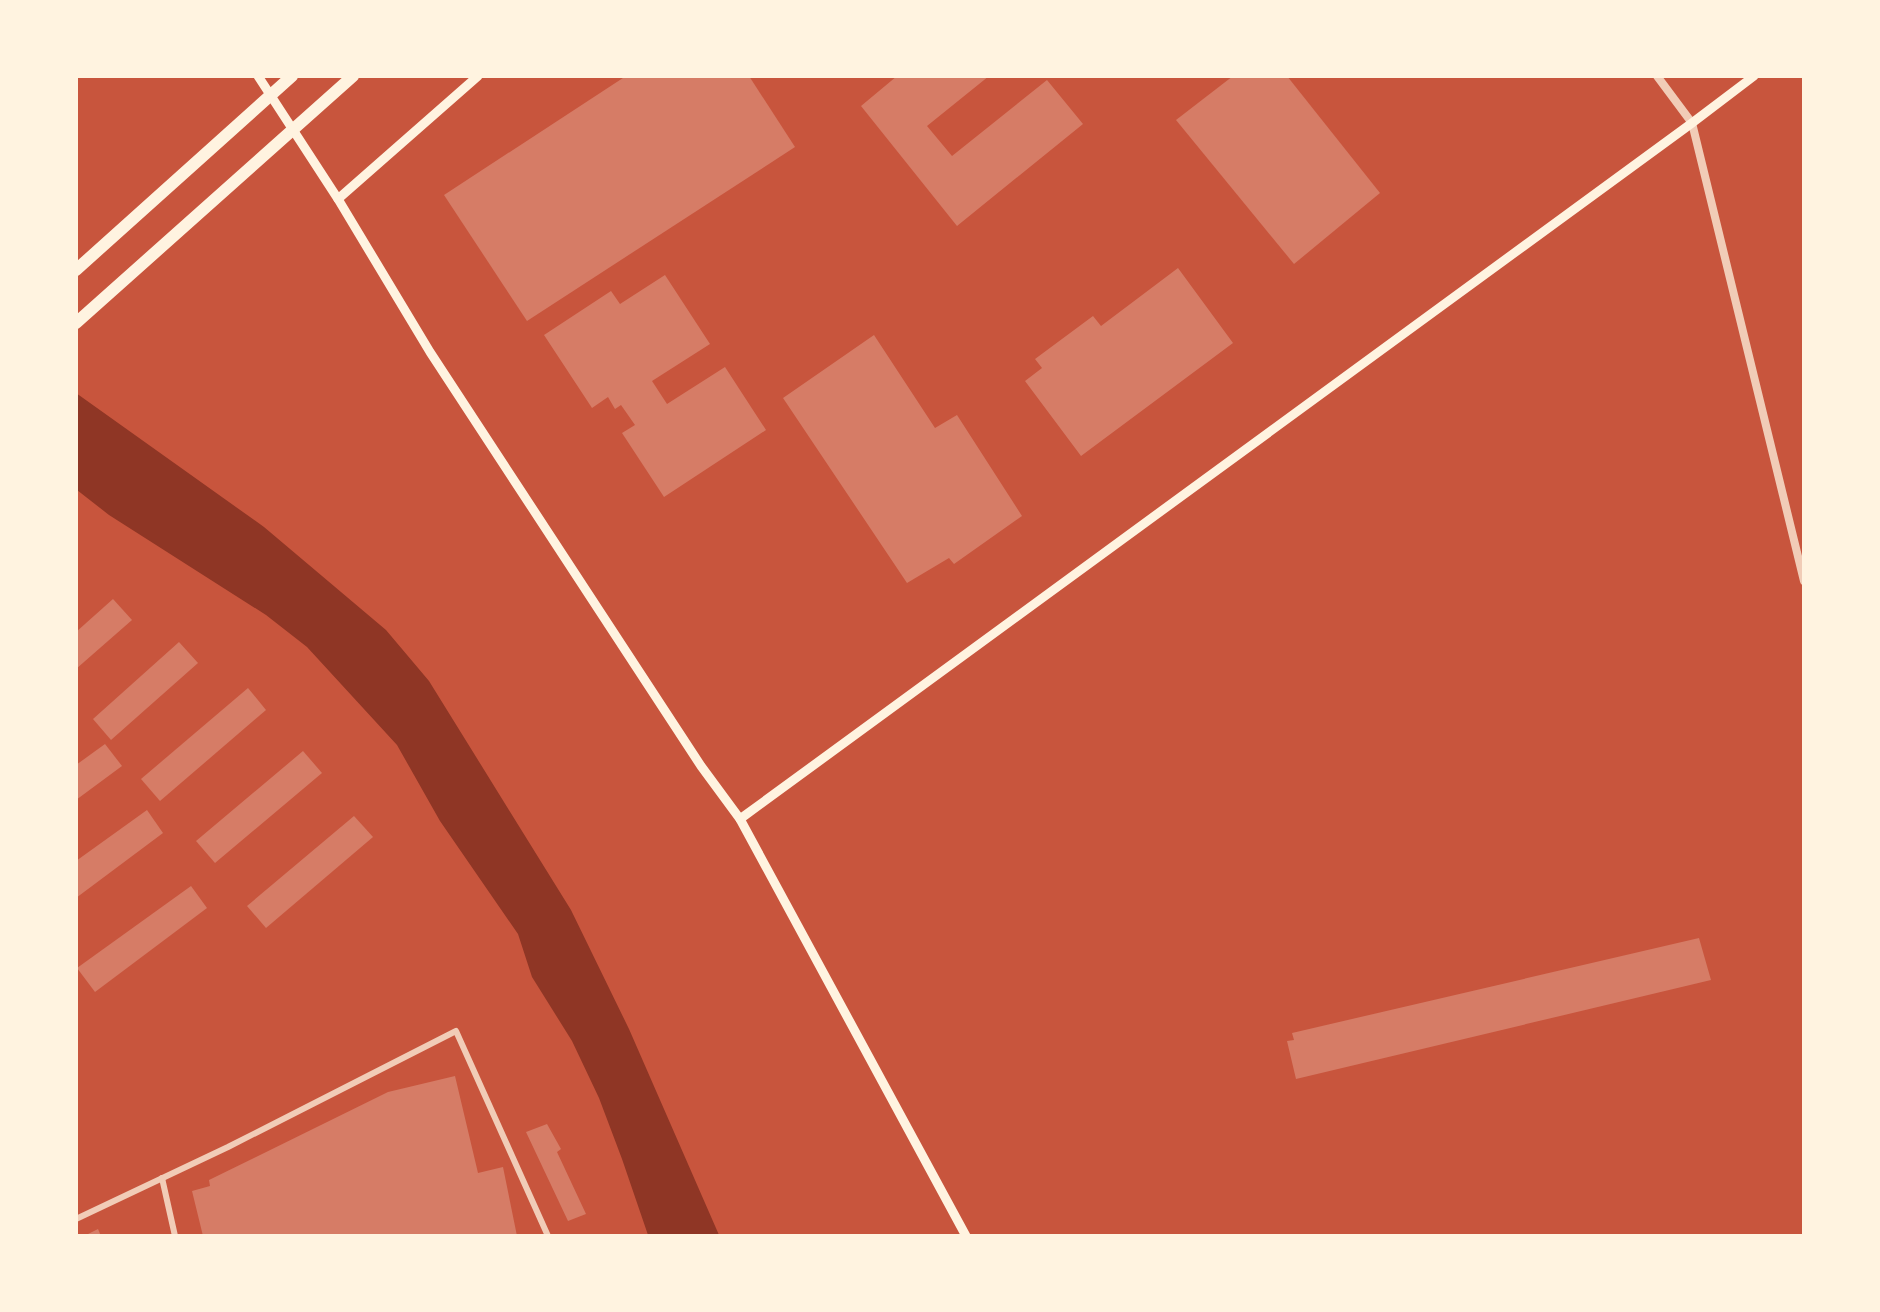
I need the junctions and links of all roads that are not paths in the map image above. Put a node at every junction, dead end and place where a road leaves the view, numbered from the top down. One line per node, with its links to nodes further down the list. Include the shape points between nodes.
1 (258, 76): 8 (main road)
2 (292, 76): 9 (highway)
3 (353, 76): 10 (highway)
4 (478, 76): 8 (main road)
5 (1657, 76): 7 (street)
6 (1754, 76): 7 (main road)
7 (1692, 123): 11 (street); 12 (main road)
8 (338, 199): 12 (main road, via 430,352 701,766)
9 (76, 270)
10 (76, 323)
11 (1803, 581)
12 (740, 819): 17 (main road)
13 (162, 1178): 14 (street); 15 (street); 16 (street, via 456,1031)
14 (76, 1219)
15 (176, 1236)
16 (548, 1236)
17 (966, 1236)

